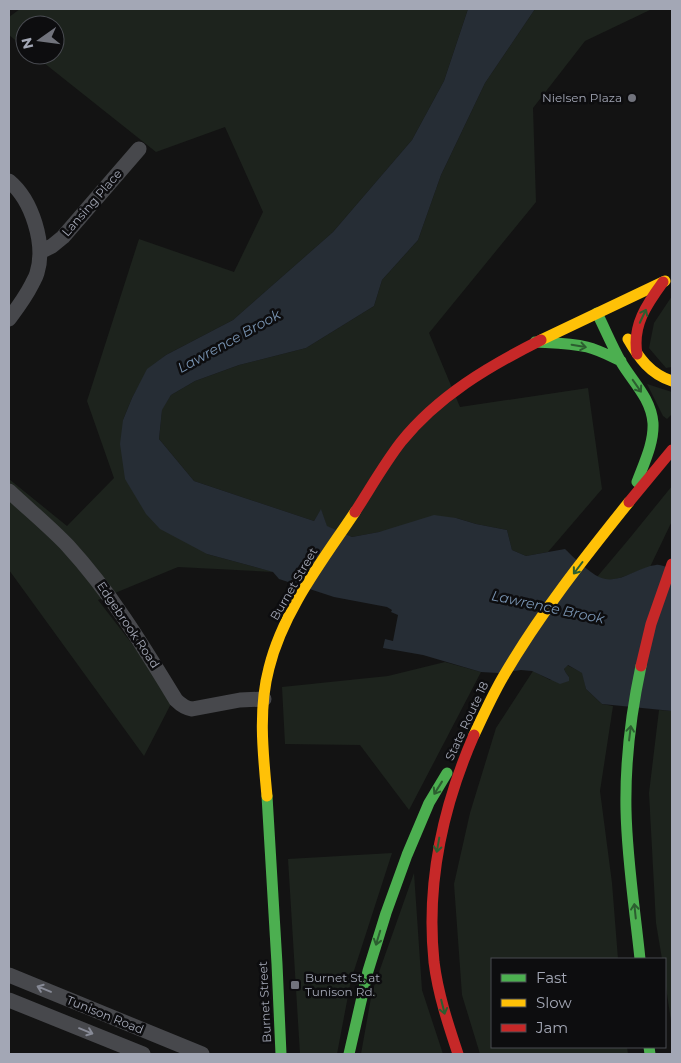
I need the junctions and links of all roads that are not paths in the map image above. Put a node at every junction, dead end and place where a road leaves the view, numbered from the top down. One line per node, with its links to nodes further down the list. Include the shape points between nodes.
1 (139, 149): 3 (street, Lansing Place, via 63,237)
2 (9, 181): 3 (street, via 17,188 31,213 39,234)
3 (40, 252): 6 (street, via 37,273 23,301)
4 (668, 280): 5 (main road, Burnet Street, via 614,310); 9 (main road, one-way to 4, via 640,322 650,301)
5 (597, 313): 8 (main road, Burnet Street); 10 (main road)
6 (9, 319)
7 (624, 332): 9 (main road)
8 (535, 342): 10 (main road, one-way to 10, via 587,347); 16 (main road, Burnet Street, via 466,382 420,421 396,448 291,612 268,669)
9 (636, 354): 11 (main road, via 653,373)
10 (621, 361): 14 (main road, one-way to 14, via 648,402 653,422 650,446)
11 (672, 381)
12 (672, 450): 14 (main road, State Route 18)
13 (9, 491): 16 (street, Edgebrook Road, via 67,544 98,580 180,704 192,709)
14 (630, 501): 17 (main road, State Route 18, one-way to 17, via 540,620)
15 (672, 564): 18 (main road, one-way to 15, via 626,781 636,687 655,611)
16 (264, 699): 25 (main road, Burnet Street)
17 (482, 717): 26 (main road, one-way to 26, via 429,803 407,854 372,956); 27 (main road, State Route 18, one-way to 27, via 444,818 432,895 436,976)
18 (640, 958)
19 (9, 975): 21 (street, Tunison Road, one-way to 19)
20 (9, 1000): 22 (street, Tunison Road, one-way to 22)
21 (125, 1023): 22 (street); 24 (street, Tunison Road)
22 (117, 1044): 23 (street, Tunison Road)
23 (143, 1054)
24 (202, 1054)
25 (281, 1054)
26 (349, 1054)
27 (458, 1054)

